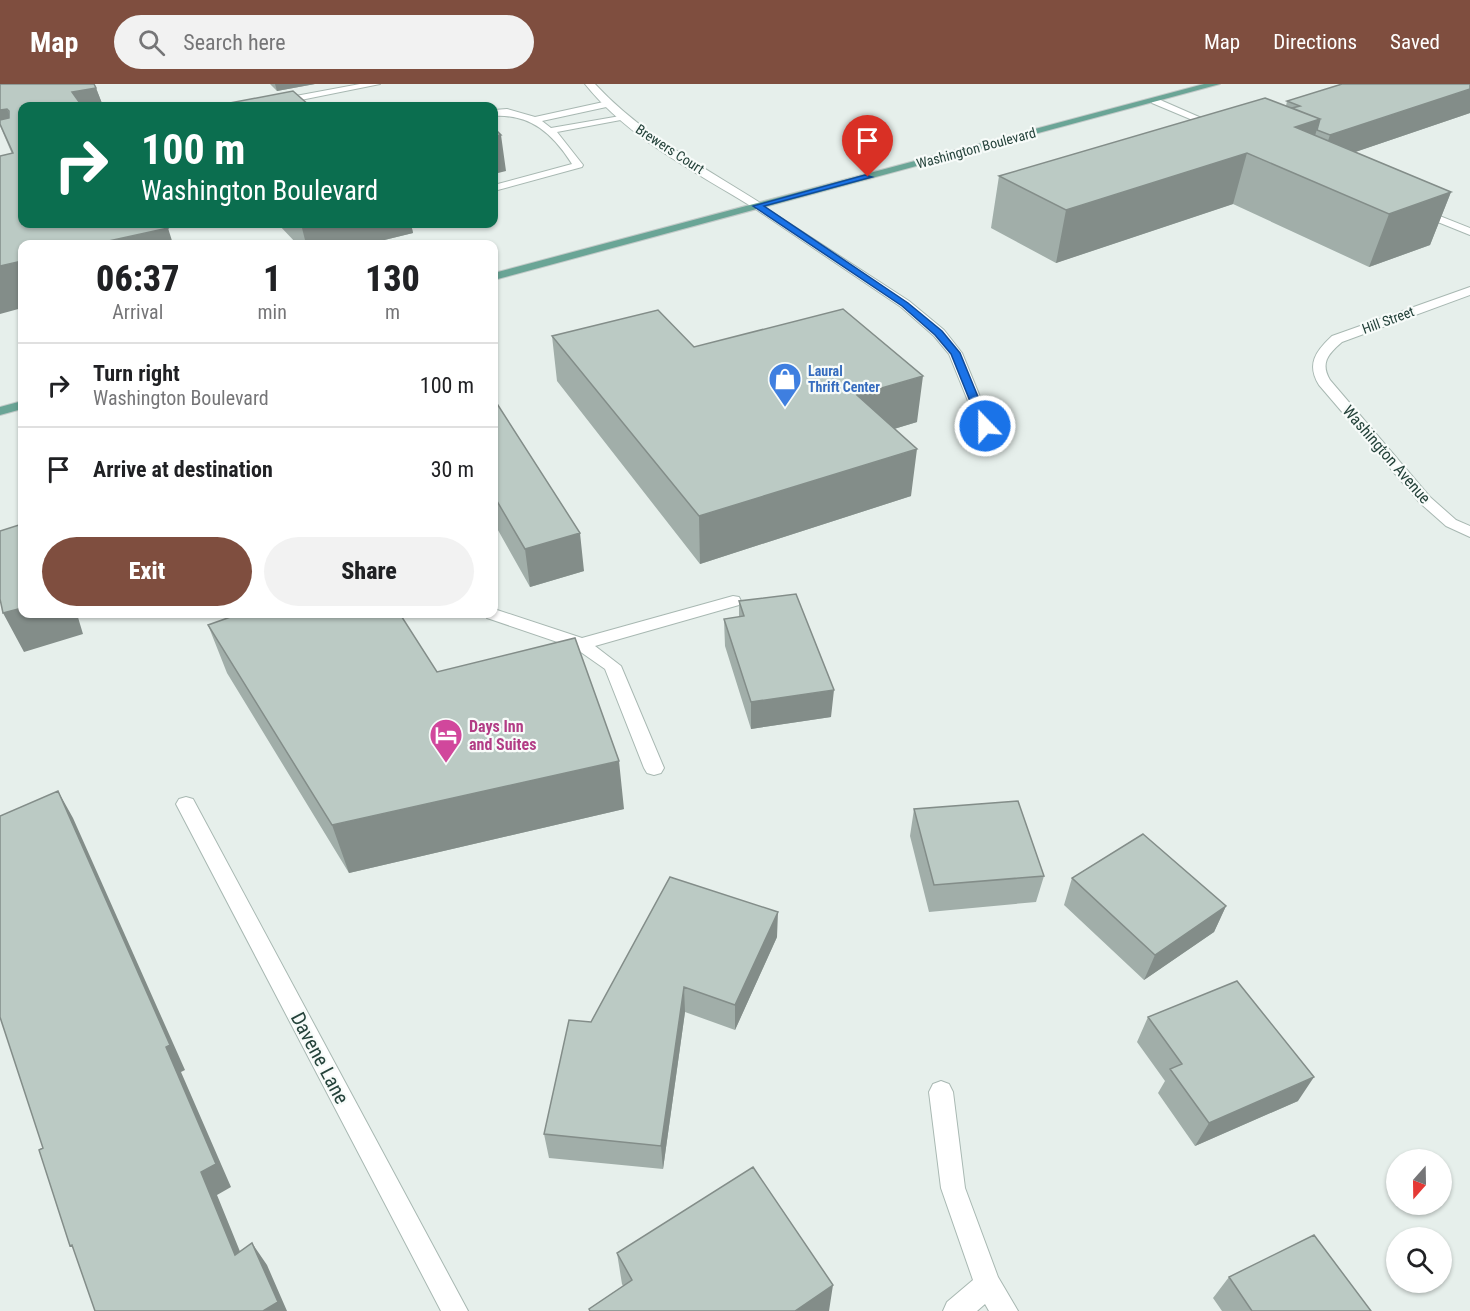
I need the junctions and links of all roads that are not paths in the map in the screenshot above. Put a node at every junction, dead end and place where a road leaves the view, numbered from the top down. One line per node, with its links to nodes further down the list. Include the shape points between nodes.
1 (375, 84): 5 (street)
2 (590, 84): 6 (street, Brewers Court)
3 (1215, 84): 4 (main road, Washington Boulevard)
4 (1155, 101): 11 (street); 14 (main road, Washington Boulevard)
5 (279, 102)
6 (608, 104): 8 (street, Brewers Court); 9 (street)
7 (498, 112): 9 (street, via 521,113)
8 (623, 117): 10 (street); 14 (street, Brewers Court)
9 (534, 120): 10 (street)
10 (549, 131): 12 (street, via 578,165)
11 (1229, 132)
12 (498, 187)
13 (1404, 204): 15 (street)
14 (758, 206): 16 (main road, Washington Boulevard); 21 (street, Brewers Court, via 905,304 939,333 955,353)
15 (1470, 232)
16 (498, 276)
17 (1470, 291): 18 (street, Hill Street, via 1337,339 1322,352)
18 (1318, 364): 22 (street, Washington Avenue, via 1324,382 1425,500 1451,523)
19 (18, 406): 20 (main road)
20 (0, 411)
21 (992, 443)
22 (1470, 532)
23 (733, 601): 25 (street)
24 (498, 616): 25 (street)
25 (581, 644): 26 (street, via 612,666)
26 (654, 768)
27 (186, 804): 30 (street, Davene Lane)
28 (941, 1092): 29 (street, via 953,1188)
29 (988, 1285): 31 (street); 32 (street)
30 (455, 1311)
31 (956, 1311)
32 (1005, 1311)

